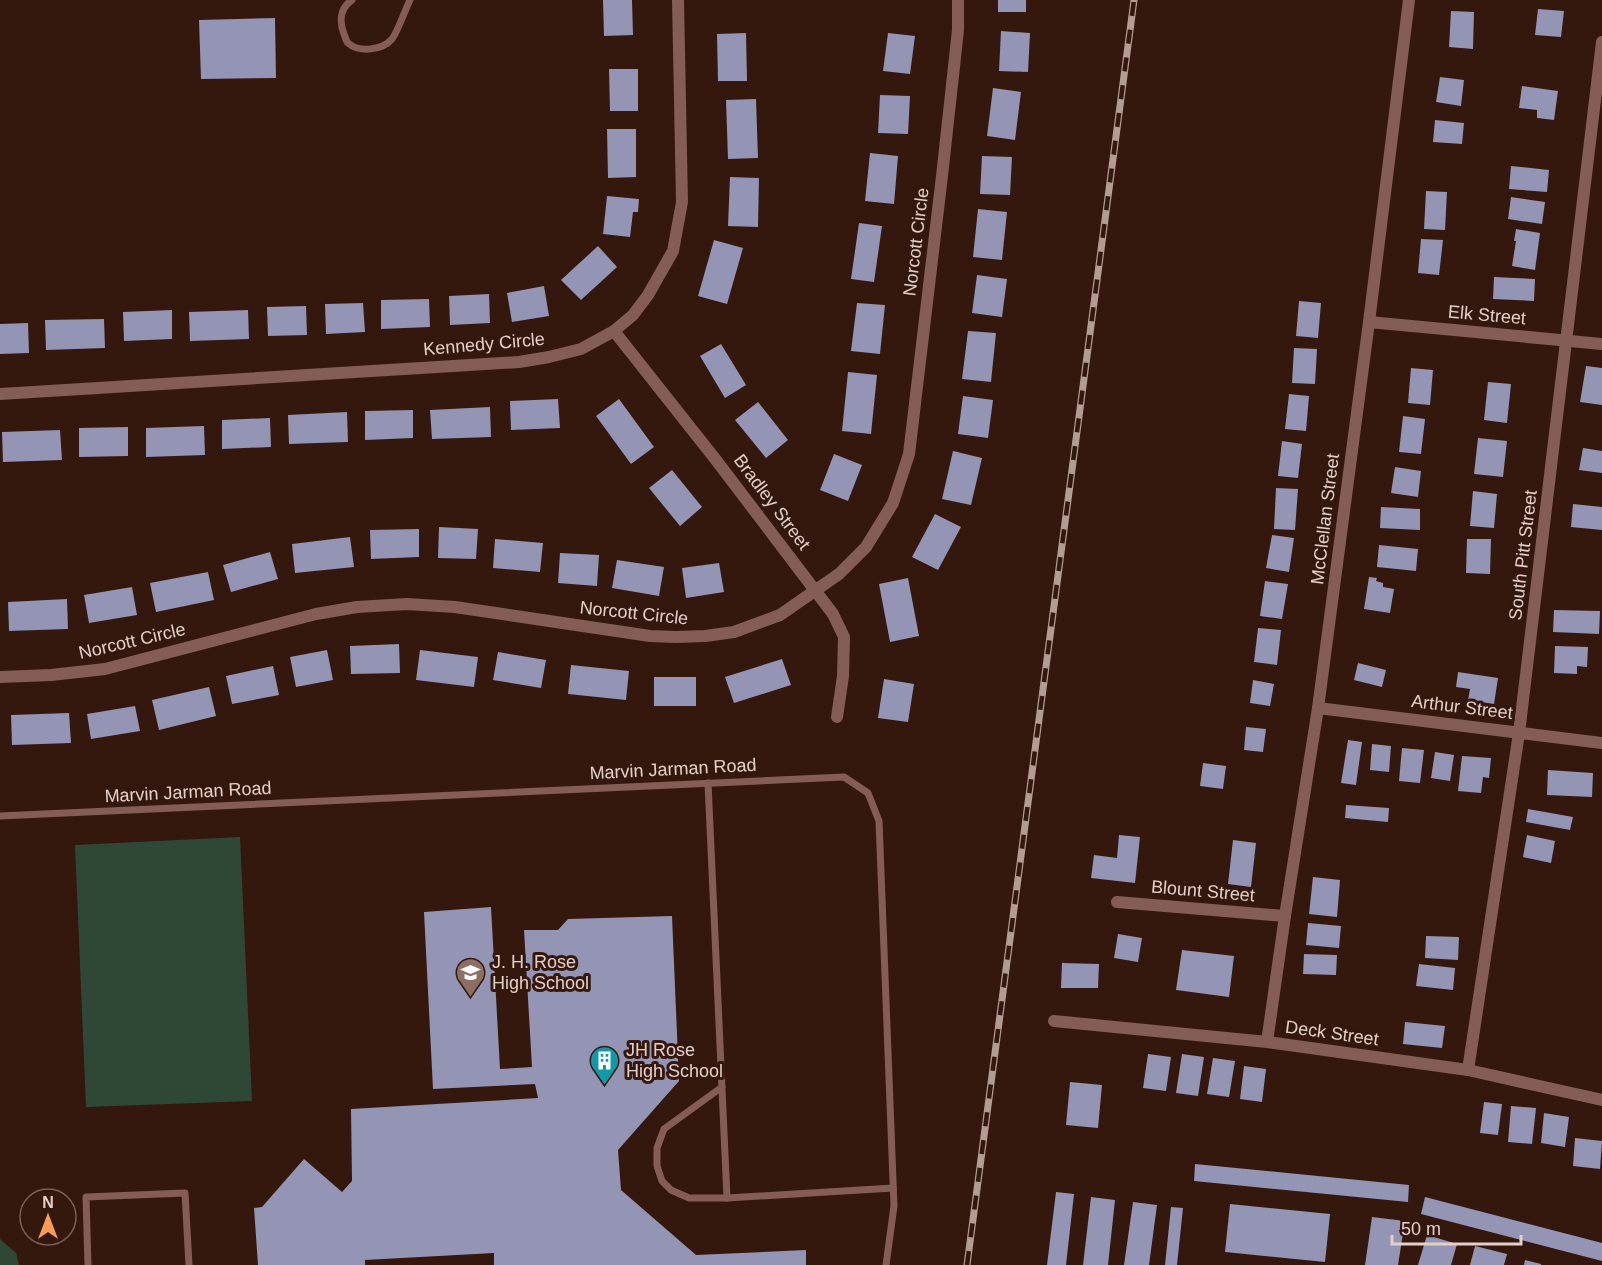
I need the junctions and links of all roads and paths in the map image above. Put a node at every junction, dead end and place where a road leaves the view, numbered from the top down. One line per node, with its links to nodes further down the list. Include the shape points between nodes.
1 (352, 0): 2 (lane, via 343,9 342,29 347,42 369,49 392,39)
2 (410, 0)
3 (678, 0): 8 (street, Kennedy Circle, via 682,202 673,250 648,295)
4 (958, 0): 12 (street, Norcott Circle, via 958,30 909,454 893,502 866,547)
5 (1409, 0): 7 (street, McClellan Street)
6 (1602, 42): 9 (street, South Pitt Street)
7 (1369, 322): 9 (street, Elk Street); 14 (street, McClellan Street)
8 (614, 331): 11 (street, Kennedy Circle, via 581,349 519,362); 12 (street, Bradley Street)
9 (1567, 340): 10 (street, Elk Street); 16 (street, South Pitt Street)
10 (1602, 344)
11 (0, 394)
12 (816, 591): 13 (street, Norcott Circle, via 780,615 734,632 705,636 650,636 455,607 407,604 316,614 105,669); 15 (street, Bradley Street, via 844,637)
13 (0, 677)
14 (1318, 708): 16 (street, Arthur Street); 21 (street, McClellan Street)
15 (837, 717)
16 (1519, 733): 17 (street, Arthur Street); 24 (street, South Pitt Street)
17 (1602, 743)
18 (708, 783): 19 (lane, Marvin Jarman Road); 25 (lane); 27 (lane, Marvin Jarman Road, via 844,777 868,793 879,821)
19 (0, 816)
20 (1118, 902): 21 (street, Blount Street)
21 (1285, 916): 23 (street, McClellan Street)
22 (1054, 1021): 23 (street, Deck Street)
23 (1268, 1042): 24 (street, Deck Street)
24 (1468, 1070): 26 (street, Deck Street)
25 (722, 1087): 28 (lane); 28 (lane, via 664,1129 657,1148 657,1166 662,1181 689,1198)
26 (1602, 1100)
27 (893, 1188): 28 (lane); 31 (lane, Marvin Jarman Road)
28 (727, 1198)
29 (88, 1265): 30 (lane, via 86,1197 185,1193)
30 (189, 1265)
31 (886, 1265)

